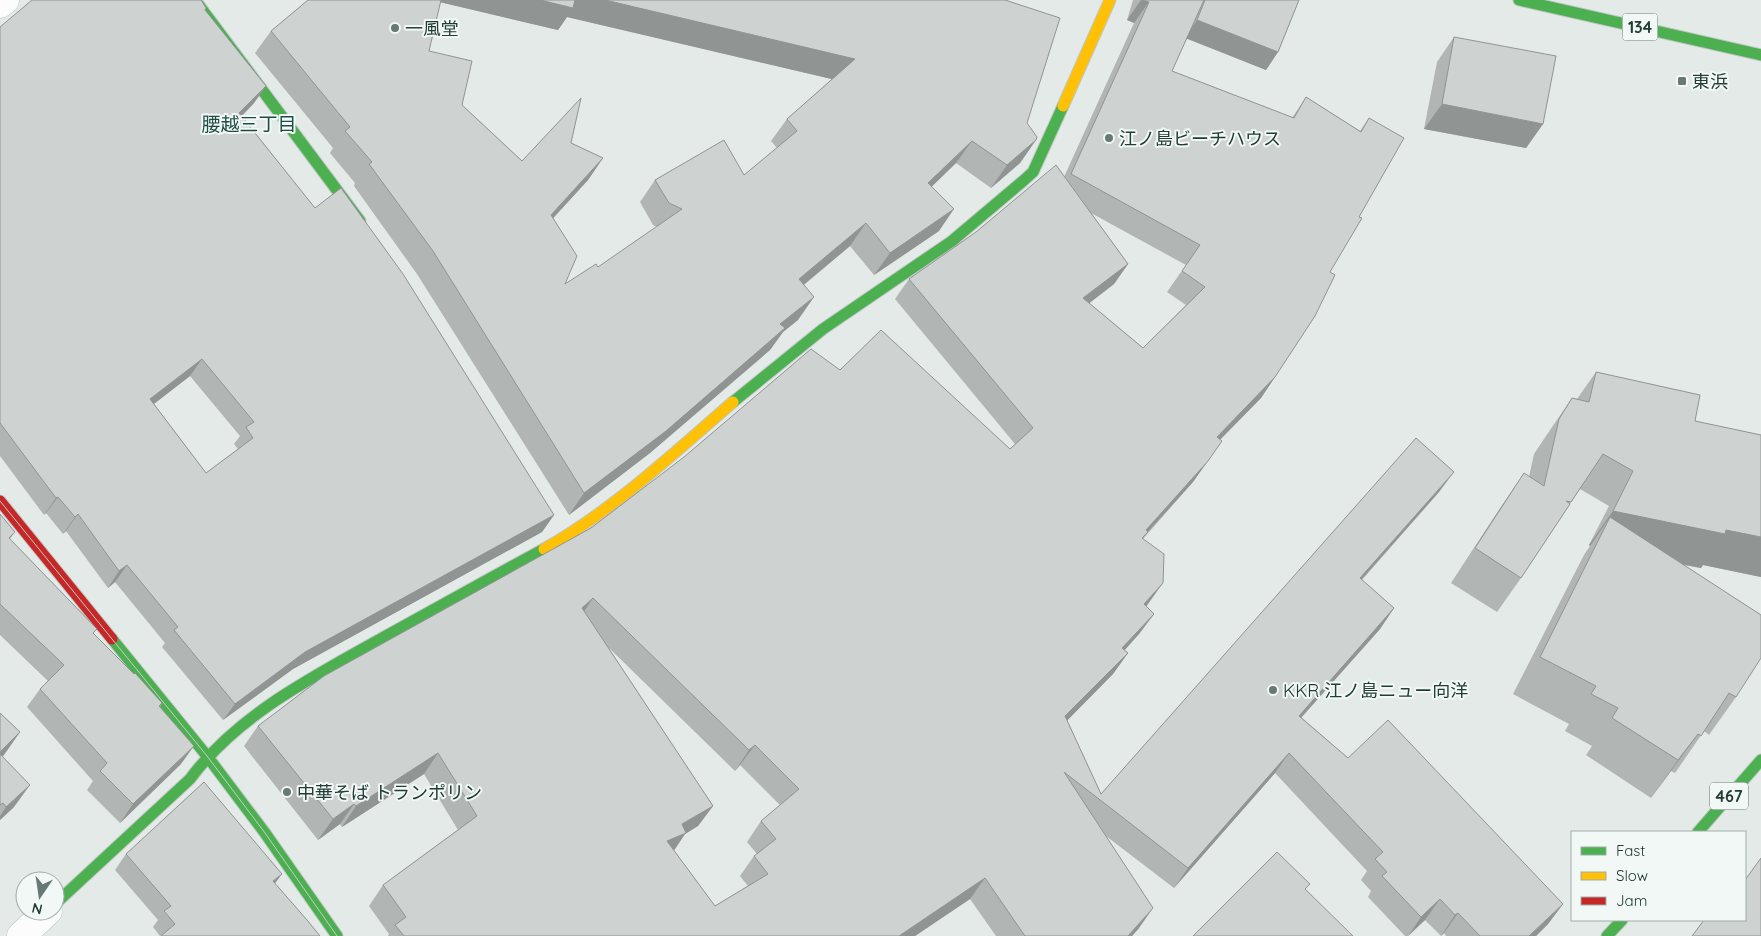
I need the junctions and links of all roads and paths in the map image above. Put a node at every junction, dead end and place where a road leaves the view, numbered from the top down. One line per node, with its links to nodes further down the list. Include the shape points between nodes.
1 (5, 0): 5 (street)
2 (195, 0): 7 (main road)
3 (1110, 0): 9 (main road, via 1033,172 952,240 823,329 660,465 562,533 301,683 231,734)
4 (1519, 0): 6 (main road, 134)
5 (0, 4)
6 (1761, 55)
7 (366, 229)
8 (0, 501): 9 (main road)
9 (207, 756): 12 (main road, via 190,779); 16 (main road)
10 (1761, 760): 11 (main road, 467)
11 (1699, 831)
12 (65, 895)
13 (37, 921): 15 (street)
14 (1621, 921): 17 (main road)
15 (20, 936)
16 (337, 936)
17 (1607, 936)

